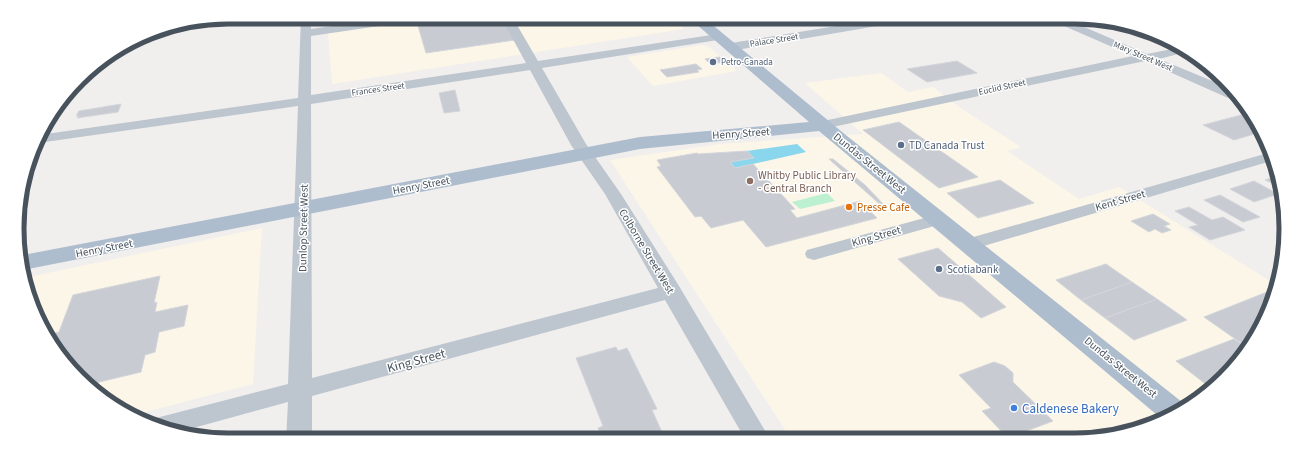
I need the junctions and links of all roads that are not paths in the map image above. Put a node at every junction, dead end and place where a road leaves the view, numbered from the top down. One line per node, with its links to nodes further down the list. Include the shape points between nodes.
1 (306, 24): 7 (street, Dunlop Street West)
2 (370, 24): 7 (street)
3 (511, 24): 11 (street, Colborne Street West)
4 (703, 24): 8 (main road, Dundas Street West)
5 (859, 24): 8 (street, Palace Street)
6 (1068, 24): 10 (street, Mary Street West)
7 (305, 33): 13 (street, Dunlop Street West)
8 (724, 42): 11 (street, Frances Street); 14 (main road, Dundas Street West)
9 (1177, 51): 10 (street, Euclid Street)
10 (1146, 58): 12 (street, Mary Street West); 14 (street, Euclid Street)
11 (533, 66): 13 (street, Frances Street); 16 (street, Colborne Street West)
12 (1226, 92)
13 (304, 100): 15 (street, Frances Street); 18 (street, Dunlop Street West)
14 (823, 125): 16 (main road, Henry Street, via 640,143); 19 (main road, Dundas Street West)
15 (45, 138)
16 (584, 153): 18 (main road, Henry Street); 23 (street, Colborne Street West)
17 (1266, 158): 20 (street, Kent Street)
18 (303, 208): 22 (main road, Henry Street); 24 (street, Dunlop Street West)
19 (939, 219): 20 (main road, Dundas Street West); 21 (street, King Street)
20 (970, 244): 25 (main road, Dundas Street West)
21 (814, 254)
22 (27, 262)
23 (672, 291): 24 (street, King Street, via 346,379); 28 (street, Colborne Street West)
24 (300, 389): 26 (street, King Street); 27 (street, Dunlop Street West)
25 (1171, 409)
26 (170, 424)
27 (299, 433)
28 (755, 433)

